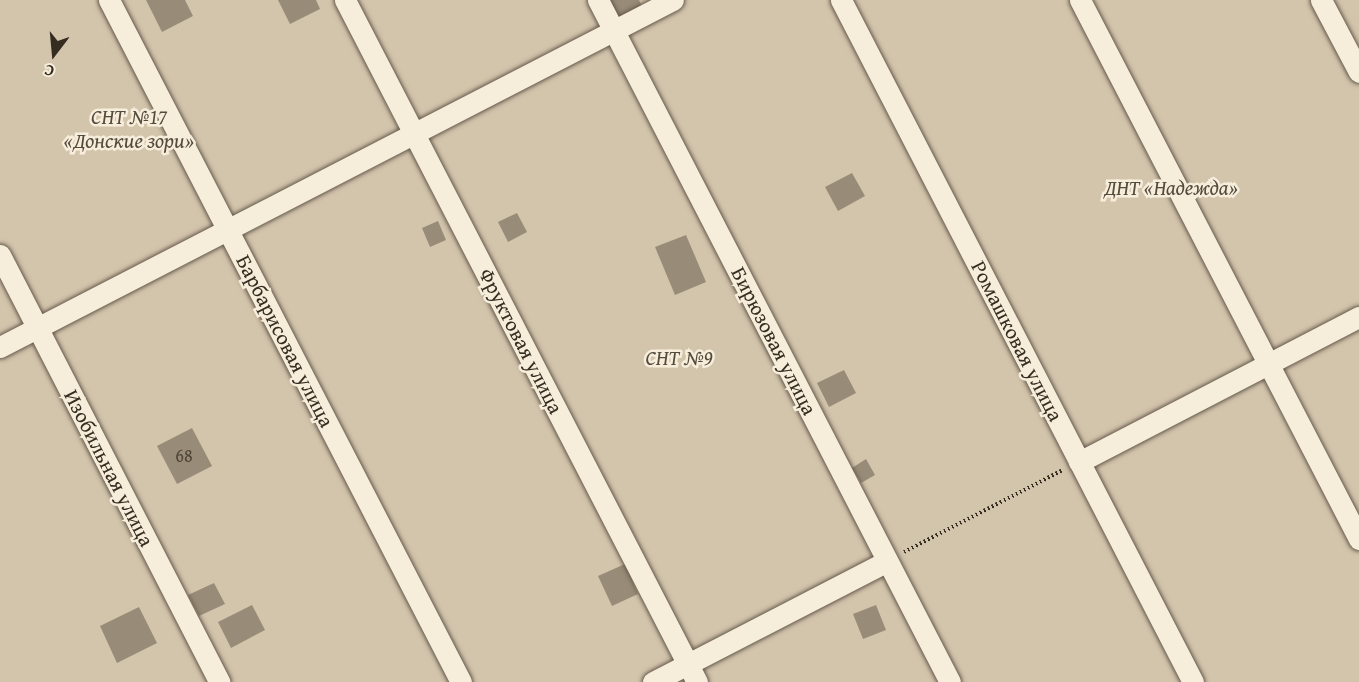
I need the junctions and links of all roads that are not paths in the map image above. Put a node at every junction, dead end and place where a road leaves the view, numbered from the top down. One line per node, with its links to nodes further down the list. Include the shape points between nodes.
1 (109, 0): 11 (street, Барбарисовая улица)
2 (345, 0): 10 (street, Фруктовая улица)
3 (598, 0): 8 (street, Бирюзовая улица)
4 (673, 0): 8 (street)
5 (841, 0): 17 (street, Ромашковая улица)
6 (1080, 0): 16 (street)
7 (1321, 0): 9 (street)
8 (614, 30): 10 (street); 19 (street, Бирюзовая улица)
9 (1359, 72)
10 (414, 134): 11 (street); 20 (street, Фруктовая улица)
11 (228, 229): 14 (street); 22 (street, Барбарисовая улица)
12 (0, 255): 14 (street, Изобильная улица)
13 (1359, 317): 16 (street)
14 (37, 328): 15 (street); 21 (street, Изобильная улица)
15 (0, 347)
16 (1269, 364): 17 (street); 18 (street)
17 (1079, 462): 25 (street, Ромашковая улица)
18 (1359, 539)
19 (887, 561): 20 (street); 24 (street, Бирюзовая улица)
20 (693, 673): 23 (street)
21 (219, 682)
22 (461, 682)
23 (653, 682)
24 (950, 682)
25 (1193, 682)

